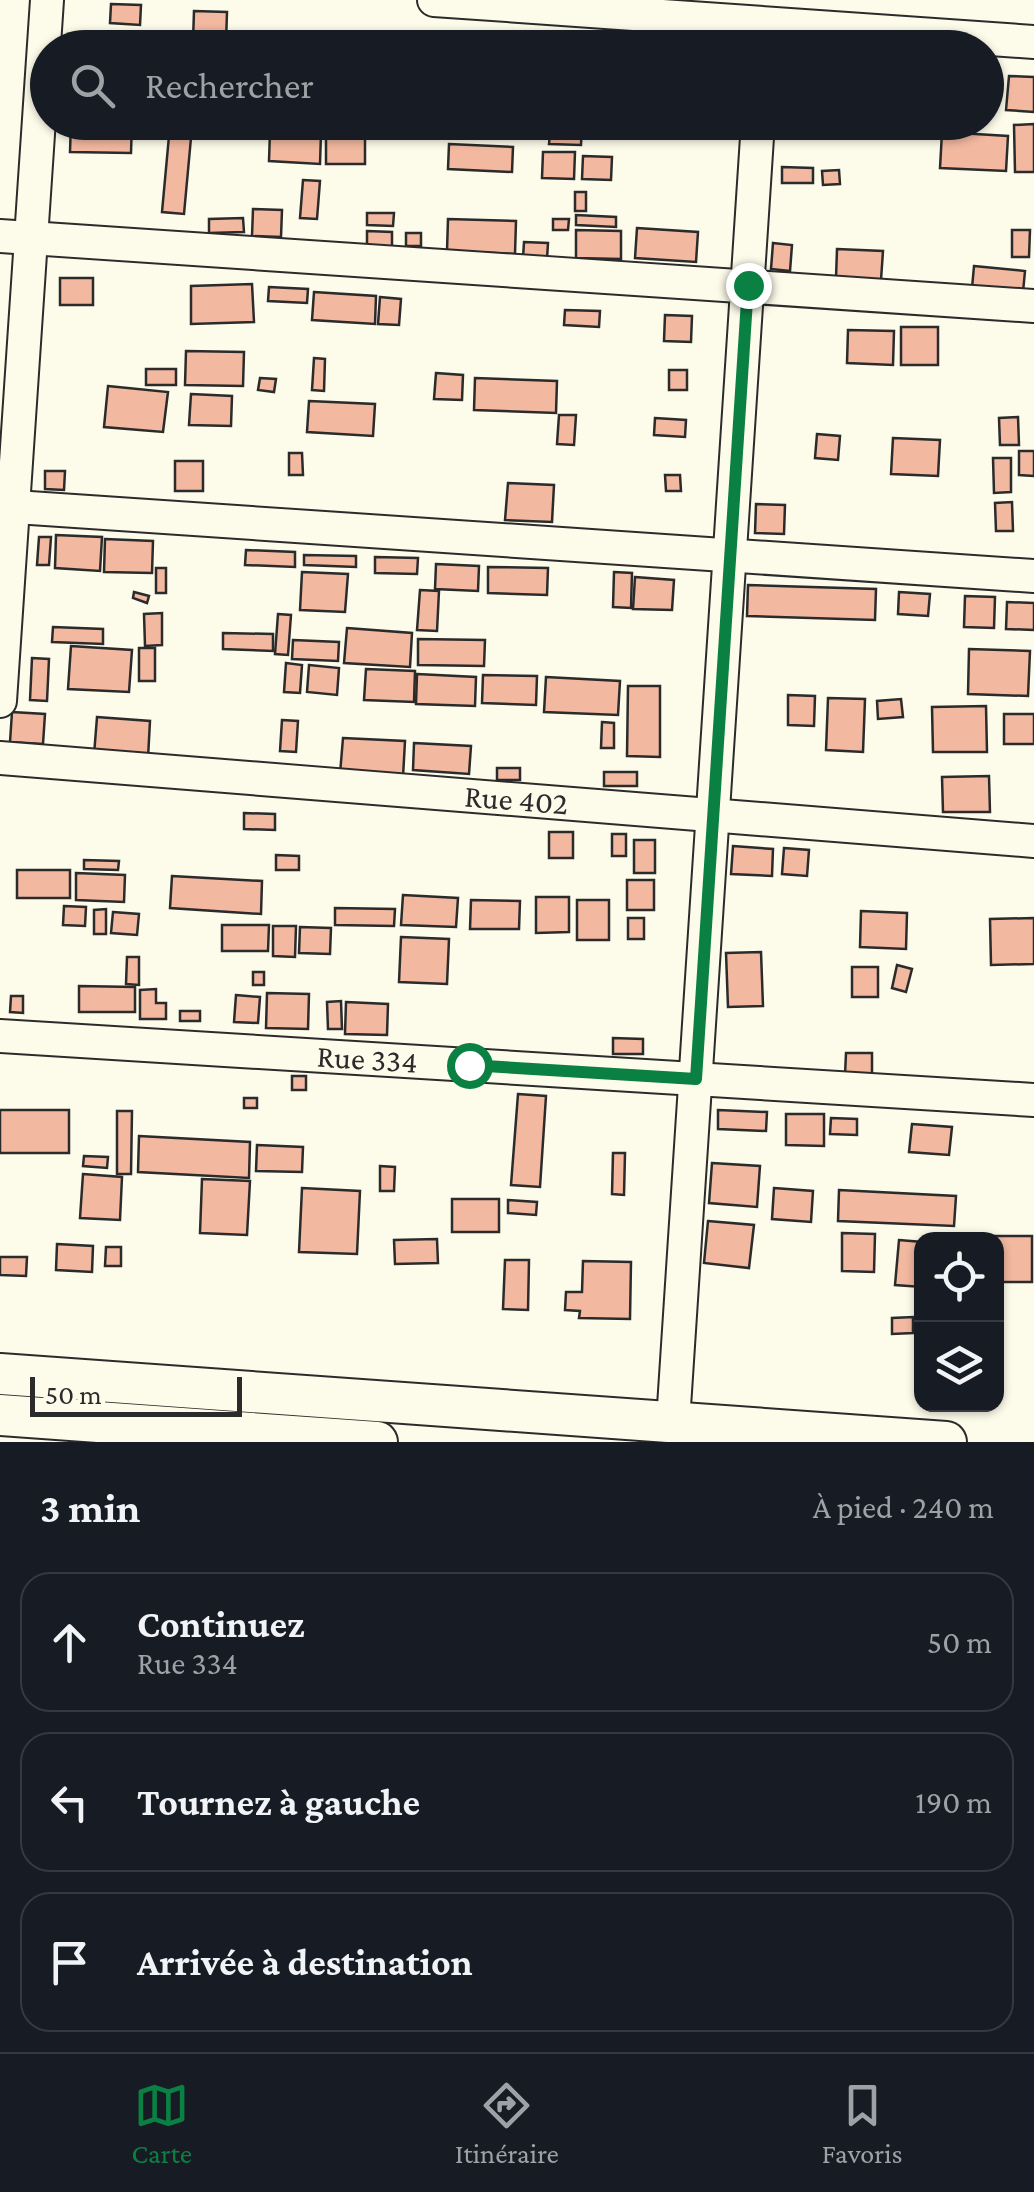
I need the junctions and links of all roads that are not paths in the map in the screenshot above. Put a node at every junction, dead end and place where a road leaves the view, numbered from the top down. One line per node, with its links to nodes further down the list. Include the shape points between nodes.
1 (46, 0): 4 (street)
2 (434, 0): 3 (street)
3 (765, 23): 5 (street)
4 (42, 30)
5 (864, 30)
6 (1004, 40): 7 (street)
7 (1034, 42)
8 (30, 126): 10 (street)
9 (757, 140): 11 (street)
10 (16, 237): 11 (street); 13 (street)
11 (748, 285): 12 (street); 14 (street)
12 (1034, 306)
13 (7, 507): 14 (street); 16 (street)
14 (730, 555): 15 (street); 18 (street)
15 (1034, 576)
16 (0, 700)
17 (0, 758): 18 (street, Rue 402)
18 (712, 816): 19 (street, Rue 402); 21 (street)
19 (1034, 841)
20 (0, 1036): 21 (street, Rue 334)
21 (696, 1079): 22 (street, Rue 334); 25 (street)
22 (1034, 1100)
23 (0, 1374): 25 (main road)
24 (0, 1415): 26 (main road)
25 (673, 1422): 27 (main road)
26 (377, 1442)
27 (946, 1442)

